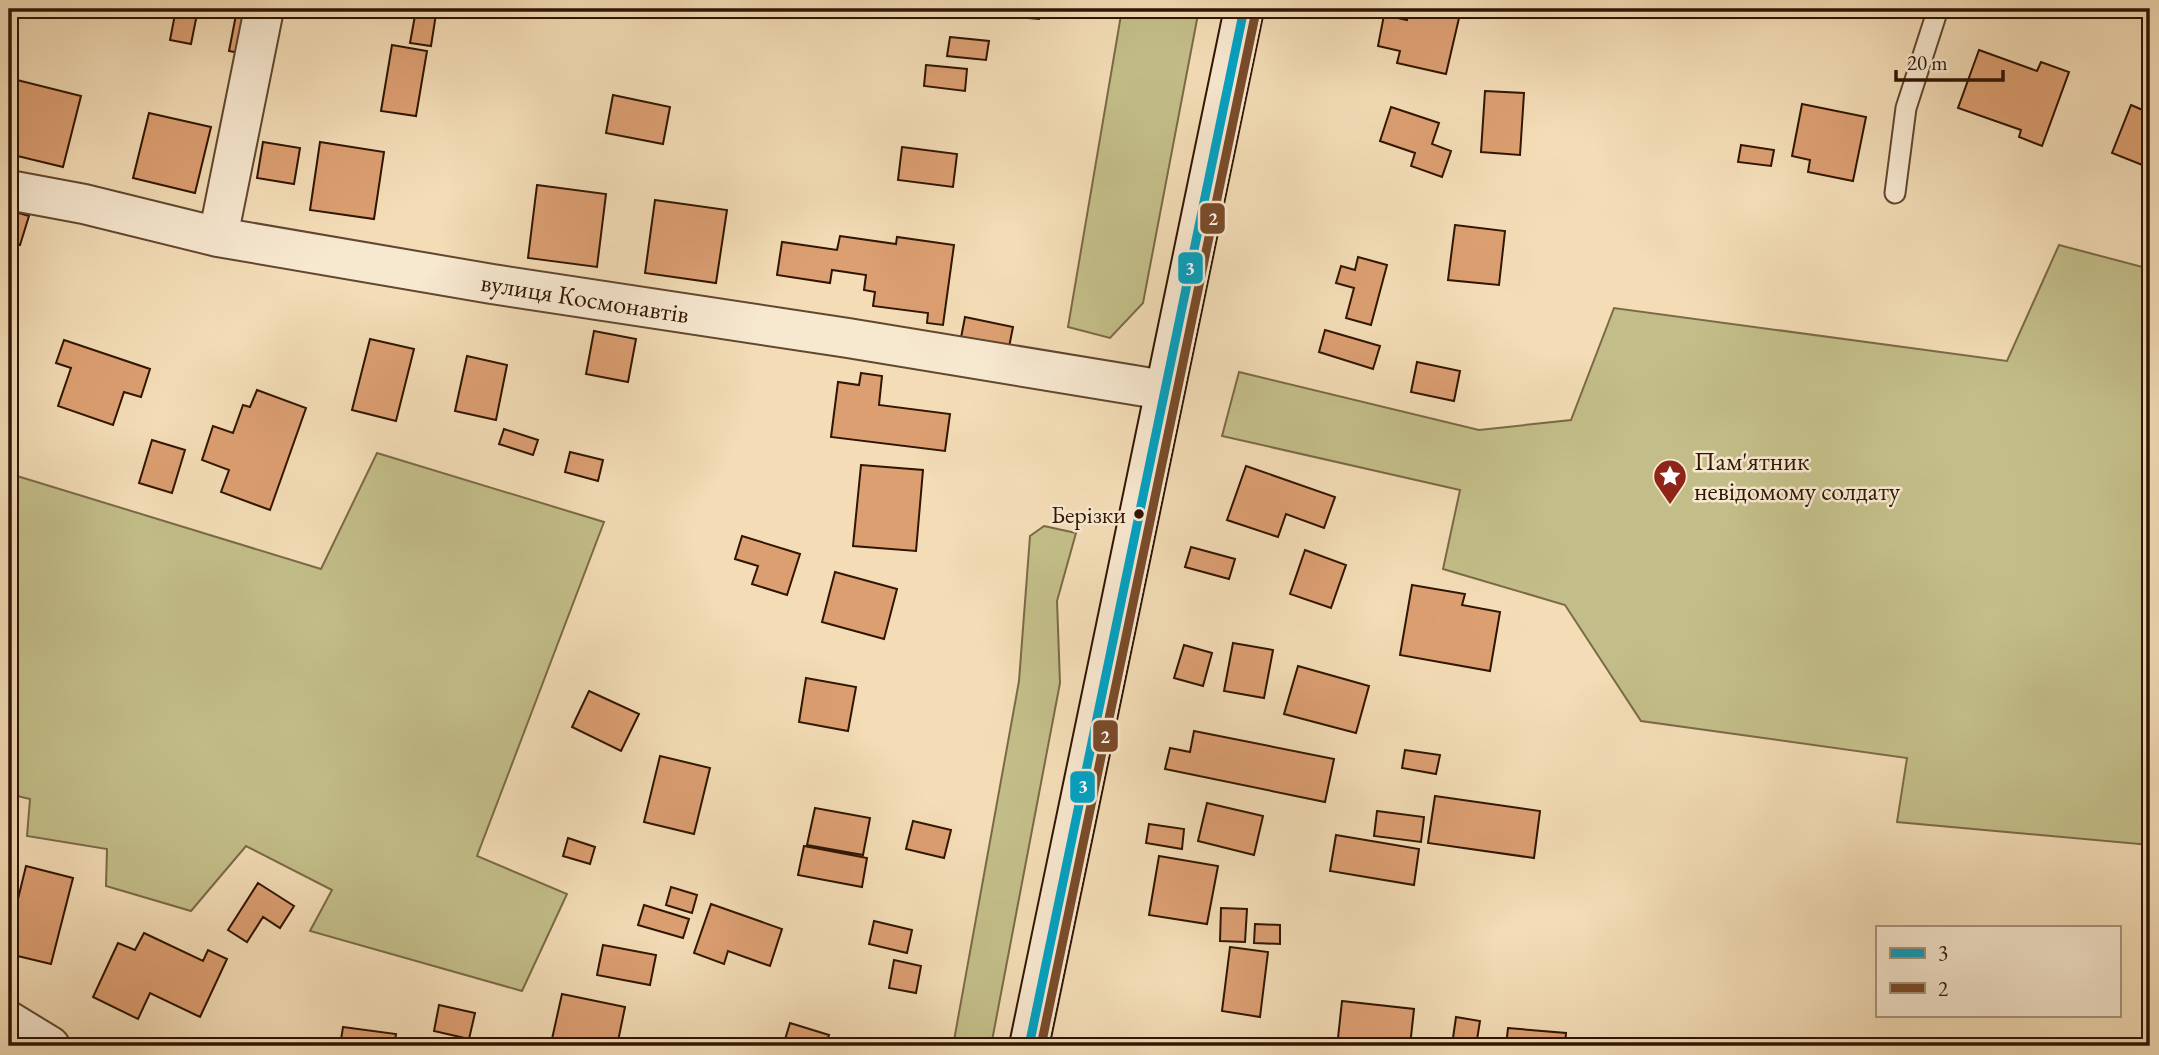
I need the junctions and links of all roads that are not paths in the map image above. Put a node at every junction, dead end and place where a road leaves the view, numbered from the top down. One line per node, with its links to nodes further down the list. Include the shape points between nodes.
1 (264, 9): 6 (street)
2 (1244, 9): 7 (street)
3 (1938, 9): 5 (lane, via 1906,108)
4 (9, 190): 6 (street, вулиця Космонавтів)
5 (1895, 193)
6 (218, 237): 7 (street, вулиця Космонавтів, via 492,285)
7 (1164, 390): 10 (street)
8 (9, 1021): 9 (street)
9 (50, 1046)
10 (1029, 1046)

